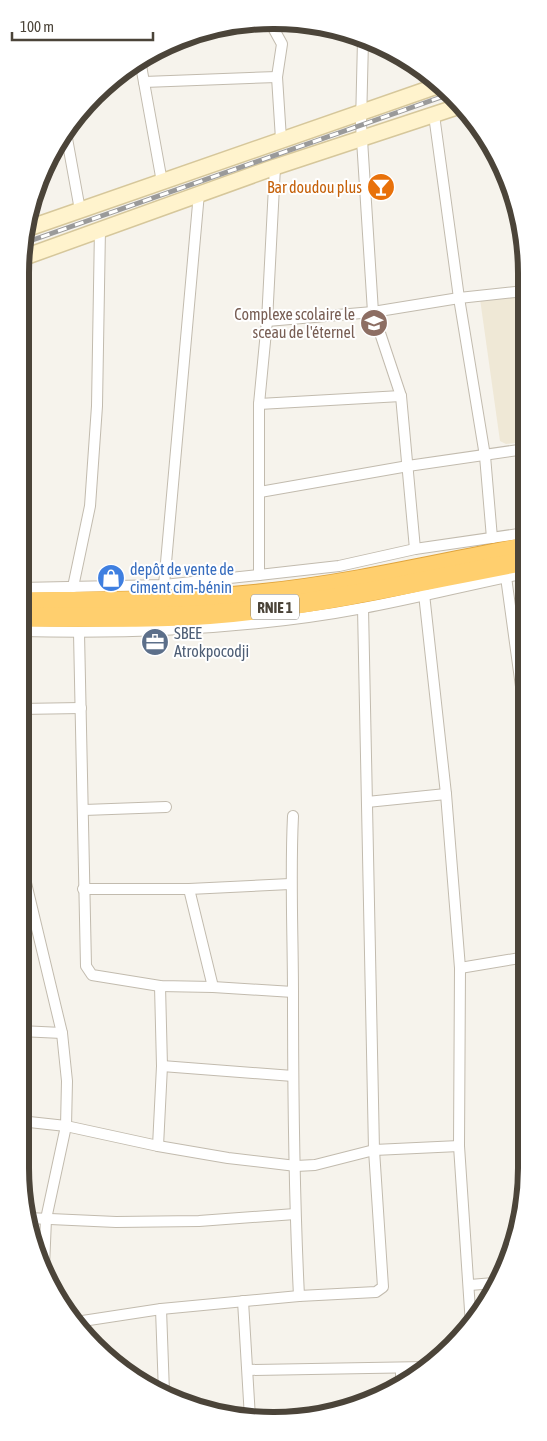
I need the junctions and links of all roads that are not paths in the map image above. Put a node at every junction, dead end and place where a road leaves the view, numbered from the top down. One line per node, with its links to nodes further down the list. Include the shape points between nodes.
1 (274, 29): 4 (street, via 282,44)
2 (363, 46): 8 (street)
3 (141, 68): 5 (street)
4 (277, 77): 5 (street); 10 (street)
5 (144, 82): 14 (street)
6 (433, 87): 8 (main road)
7 (454, 108): 9 (main road)
8 (361, 112): 10 (main road); 11 (street)
9 (434, 115): 11 (main road); 21 (street)
10 (281, 138): 14 (main road)
11 (362, 139): 13 (main road); 22 (street)
12 (68, 142): 16 (street)
13 (275, 166): 15 (main road); 23 (street)
14 (162, 182): 16 (main road)
15 (199, 193): 18 (main road); 38 (street)
16 (80, 210): 17 (main road)
17 (33, 227)
18 (100, 228): 19 (main road); 39 (street, via 97,406 90,506)
19 (29, 255)
20 (518, 291): 21 (street)
21 (459, 298): 22 (street); 27 (street)
22 (373, 312): 23 (street); 24 (street)
23 (267, 321): 25 (street)
24 (401, 396): 25 (street); 28 (street)
25 (259, 404): 29 (street)
26 (518, 450): 27 (street)
27 (485, 456): 28 (street); 31 (street)
28 (408, 466): 29 (street); 33 (street)
29 (260, 492): 35 (street)
30 (518, 534): 31 (street)
31 (492, 538): 33 (street)
32 (518, 548): 42 (highway, RNIE 1, via 262,594 178,600)
33 (415, 549): 35 (street, via 338,566)
34 (518, 563): 44 (highway, RNIE 1, via 254,610 119,618)
35 (259, 575): 38 (street)
36 (518, 575): 37 (street)
37 (506, 577): 41 (street); 47 (street)
38 (164, 585): 39 (street)
39 (73, 587): 40 (street)
40 (29, 588)
41 (424, 594): 43 (street); 50 (street)
42 (29, 602)
43 (363, 608): 46 (street, via 230,626); 51 (street)
44 (29, 617)
45 (29, 631): 46 (street)
46 (79, 633): 48 (street)
47 (518, 665)
48 (80, 708): 49 (street); 53 (street)
49 (29, 709)
50 (446, 794): 51 (street); 60 (street)
51 (367, 802): 72 (street)
52 (166, 807): 53 (street)
53 (84, 810): 56 (street)
54 (293, 816): 55 (street)
55 (290, 884): 57 (street); 63 (street)
56 (83, 889): 57 (street); 61 (street, via 88,971 92,975)
57 (189, 889): 62 (street)
58 (29, 896): 65 (street)
59 (518, 958): 60 (street)
60 (460, 968): 71 (street)
61 (160, 986): 62 (street); 66 (street)
62 (213, 987): 63 (street)
63 (293, 992): 67 (street)
64 (29, 1031): 65 (street)
65 (62, 1033): 69 (street, via 67,1080)
66 (162, 1066): 67 (street); 70 (street)
67 (293, 1076): 73 (street)
68 (29, 1122): 69 (street)
69 (66, 1126): 70 (street); 76 (street)
70 (158, 1146): 73 (street)
71 (459, 1146): 72 (street); 79 (street)
72 (374, 1150): 73 (street, via 315,1165); 80 (street, via 383,1287 376,1292)
73 (296, 1166): 74 (street)
74 (294, 1214): 76 (street, via 198,1221); 80 (street)
75 (34, 1218): 76 (street)
76 (46, 1219): 77 (street)
77 (45, 1254)
78 (489, 1283): 79 (street)
79 (470, 1284): 83 (street)
80 (299, 1296): 81 (street)
81 (243, 1301): 82 (street); 87 (street)
82 (161, 1309): 84 (street); 89 (street)
83 (471, 1312)
84 (83, 1321)
85 (414, 1367): 86 (street)
86 (401, 1368): 87 (street); 88 (street)
87 (248, 1370): 90 (street)
88 (401, 1376)
89 (164, 1386)
90 (250, 1411)

